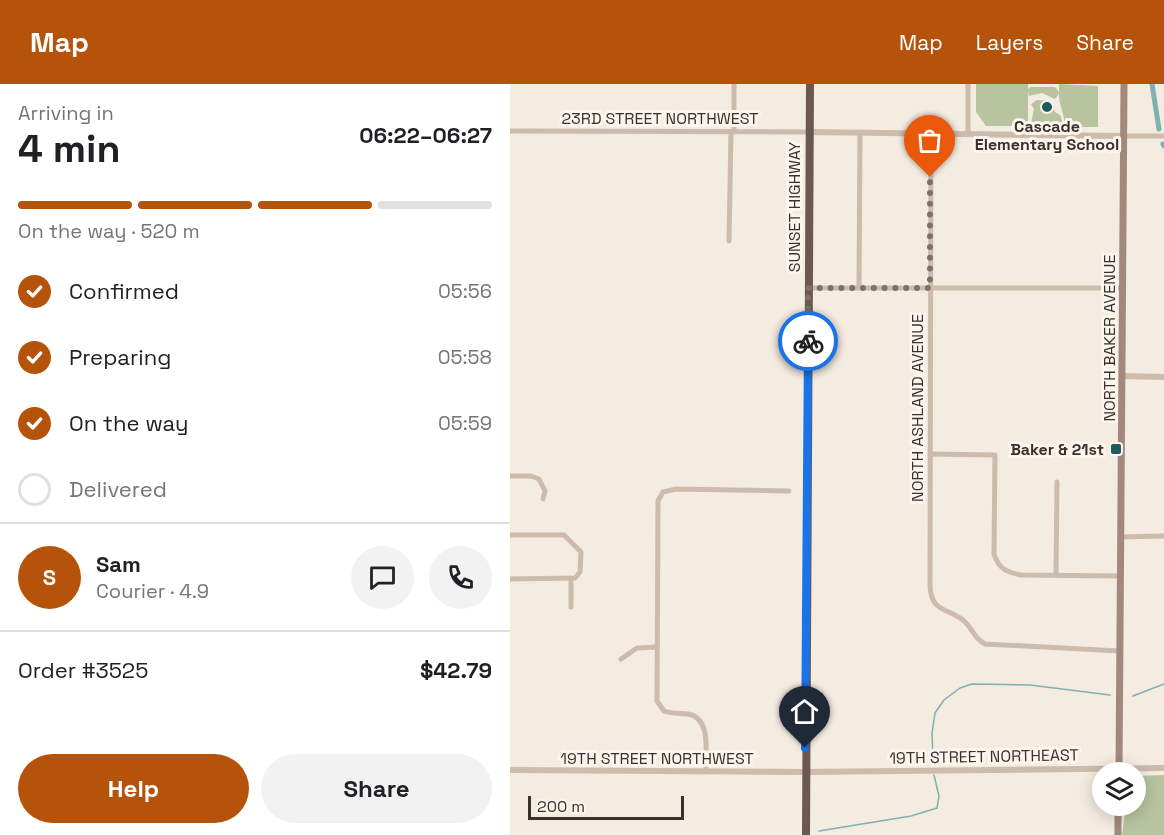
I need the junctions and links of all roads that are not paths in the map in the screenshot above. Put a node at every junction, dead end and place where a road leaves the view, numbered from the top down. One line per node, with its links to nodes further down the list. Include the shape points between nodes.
1 (734, 84): 6 (street)
2 (810, 84): 7 (highway, SUNSET HIGHWAY)
3 (968, 84): 10 (street)
4 (1124, 84): 11 (main road, NORTH BAKER AVENUE)
5 (510, 131): 6 (street, 23RD STREET NORTHWEST)
6 (732, 132): 7 (street, 23RD STREET NORTHWEST); 13 (street)
7 (809, 132): 8 (street); 14 (highway, SUNSET HIGHWAY)
8 (860, 133): 9 (street); 15 (street)
9 (931, 133): 10 (street); 16 (street, NORTH ASHLAND AVENUE)
10 (968, 133): 11 (street)
11 (1124, 136): 12 (street); 17 (main road, NORTH BAKER AVENUE)
12 (1164, 136)
13 (729, 241)
14 (808, 288): 15 (street); 42 (highway, SUNSET HIGHWAY)
15 (859, 288): 16 (street)
16 (930, 288): 17 (street); 20 (street, NORTH ASHLAND AVENUE)
17 (1122, 288): 18 (main road, NORTH BAKER AVENUE)
18 (1122, 376): 19 (street); 27 (main road, NORTH BAKER AVENUE)
19 (1164, 376)
20 (930, 454): 28 (street, via 995,455 994,554 998,565 1006,572); 34 (street, NORTH ASHLAND AVENUE, via 930,593 936,606 963,620 979,641 993,645)
21 (510, 476): 24 (street, via 539,479 545,491)
22 (1057, 482): 28 (street)
23 (789, 491): 33 (street, via 671,489 661,494 657,512)
24 (543, 500)
25 (510, 535): 30 (street, via 564,535 581,552 580,572)
26 (1164, 536): 27 (street)
27 (1121, 537): 29 (main road, NORTH BAKER AVENUE)
28 (1056, 575): 29 (street)
29 (1121, 576): 34 (main road, NORTH BAKER AVENUE)
30 (571, 578): 31 (street); 32 (street)
31 (510, 579)
32 (571, 607)
33 (657, 647): 35 (street, via 638,648); 39 (street, via 658,705 664,711 693,715 702,722)
34 (1119, 651): 36 (main road, NORTH BAKER AVENUE)
35 (621, 659)
36 (1119, 762)
37 (1164, 768): 38 (street, 19TH STREET NORTHEAST)
38 (1146, 769)
39 (706, 770): 41 (street, 19TH STREET NORTHWEST); 42 (street, 19TH STREET NORTHWEST)
40 (1092, 770): 42 (street, 19TH STREET NORTHEAST)
41 (510, 771)
42 (805, 772): 44 (highway, SUNSET HIGHWAY)
43 (1118, 816): 45 (main road)
44 (806, 835)
45 (1118, 835)

